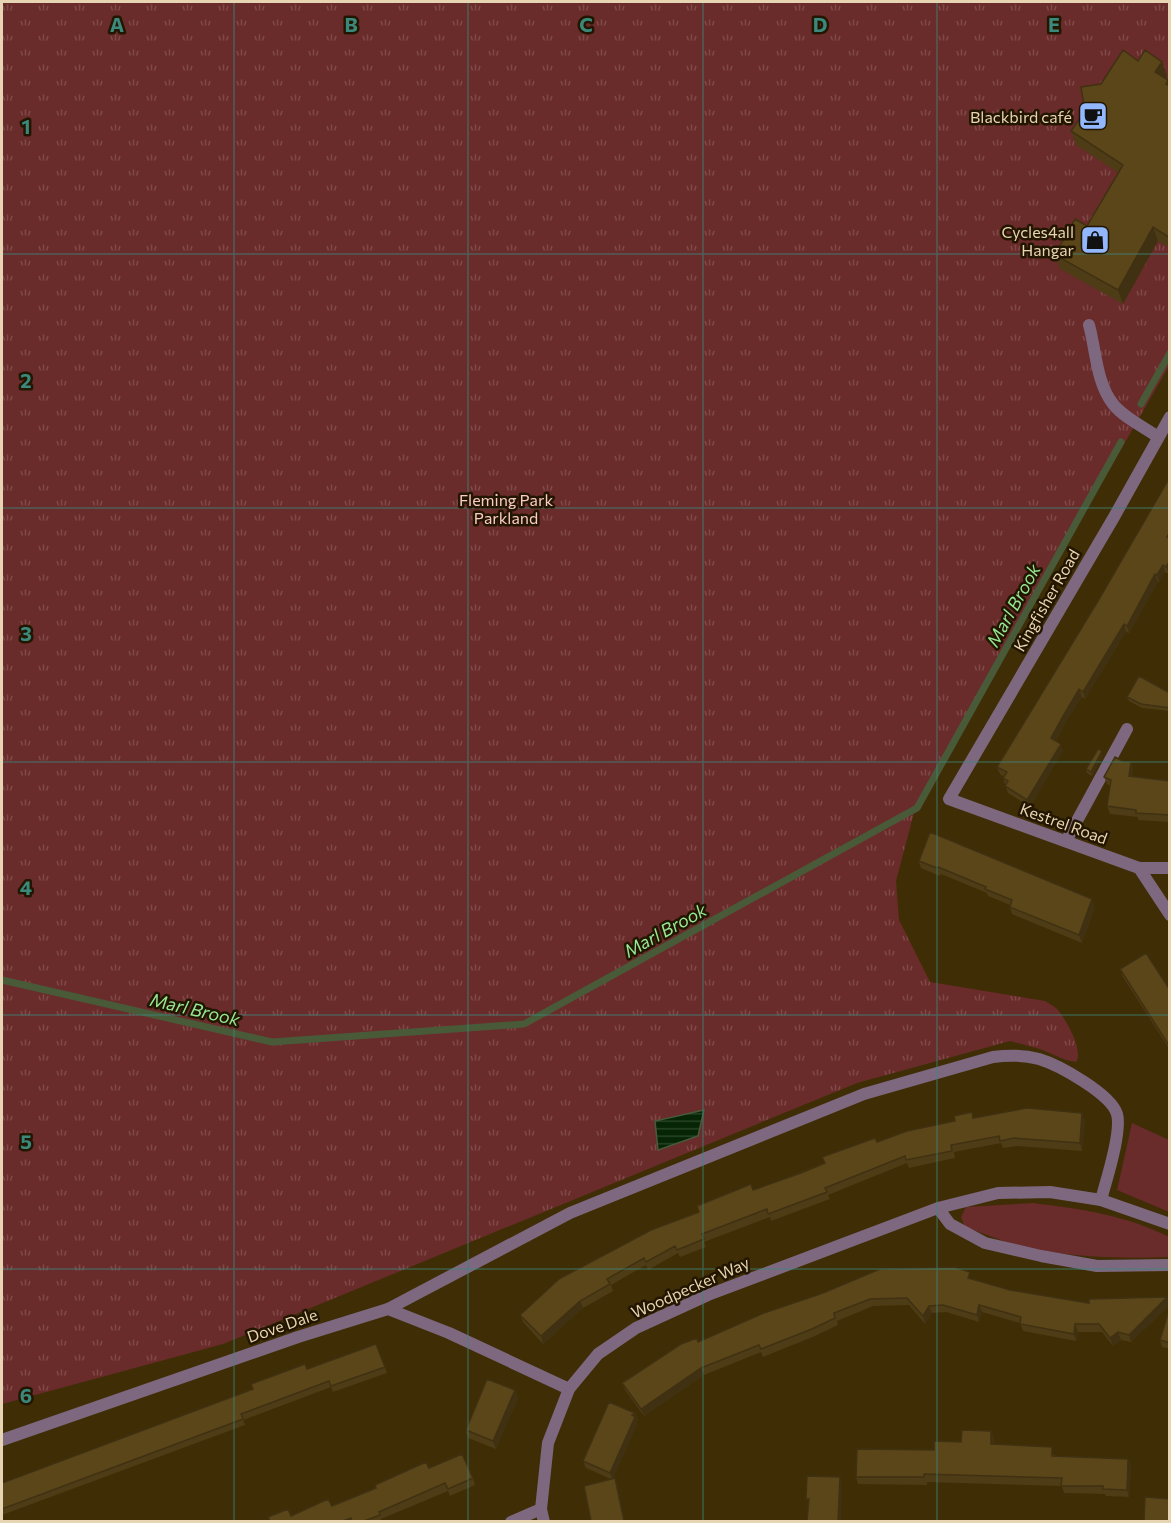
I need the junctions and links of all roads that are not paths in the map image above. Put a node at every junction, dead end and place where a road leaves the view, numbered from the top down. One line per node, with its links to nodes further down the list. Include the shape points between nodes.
1 (1089, 325): 3 (street, via 1097,366 1110,399 1121,412)
2 (1170, 417): 3 (street, Kingfisher Road)
3 (1158, 437): 5 (street, Kingfisher Road)
4 (1127, 729): 6 (street)
5 (949, 799): 6 (street, Kestrel Road)
6 (1066, 841): 7 (street, Kestrel Road)
7 (1139, 868): 8 (street, Kestrel Road); 9 (street)
8 (1170, 868)
9 (1170, 915)
10 (1101, 1200): 11 (street, Woodpecker Way, via 1050,1192 998,1193); 12 (street, Woodpecker Way); 14 (street, Dove Dale, via 1117,1131 1118,1118 1112,1107 1075,1077 1038,1059 993,1057 864,1094 570,1213)
11 (938, 1208): 13 (street, via 950,1224 985,1243 1097,1266); 15 (street, Woodpecker Way, via 708,1294 636,1328 598,1354)
12 (1170, 1224)
13 (1170, 1265)
14 (388, 1309): 15 (street); 16 (street, Dove Dale)
15 (569, 1389): 17 (street, Woodpecker Way, via 548,1443)
16 (2, 1440)
17 (543, 1515): 18 (street)
18 (511, 1521)

